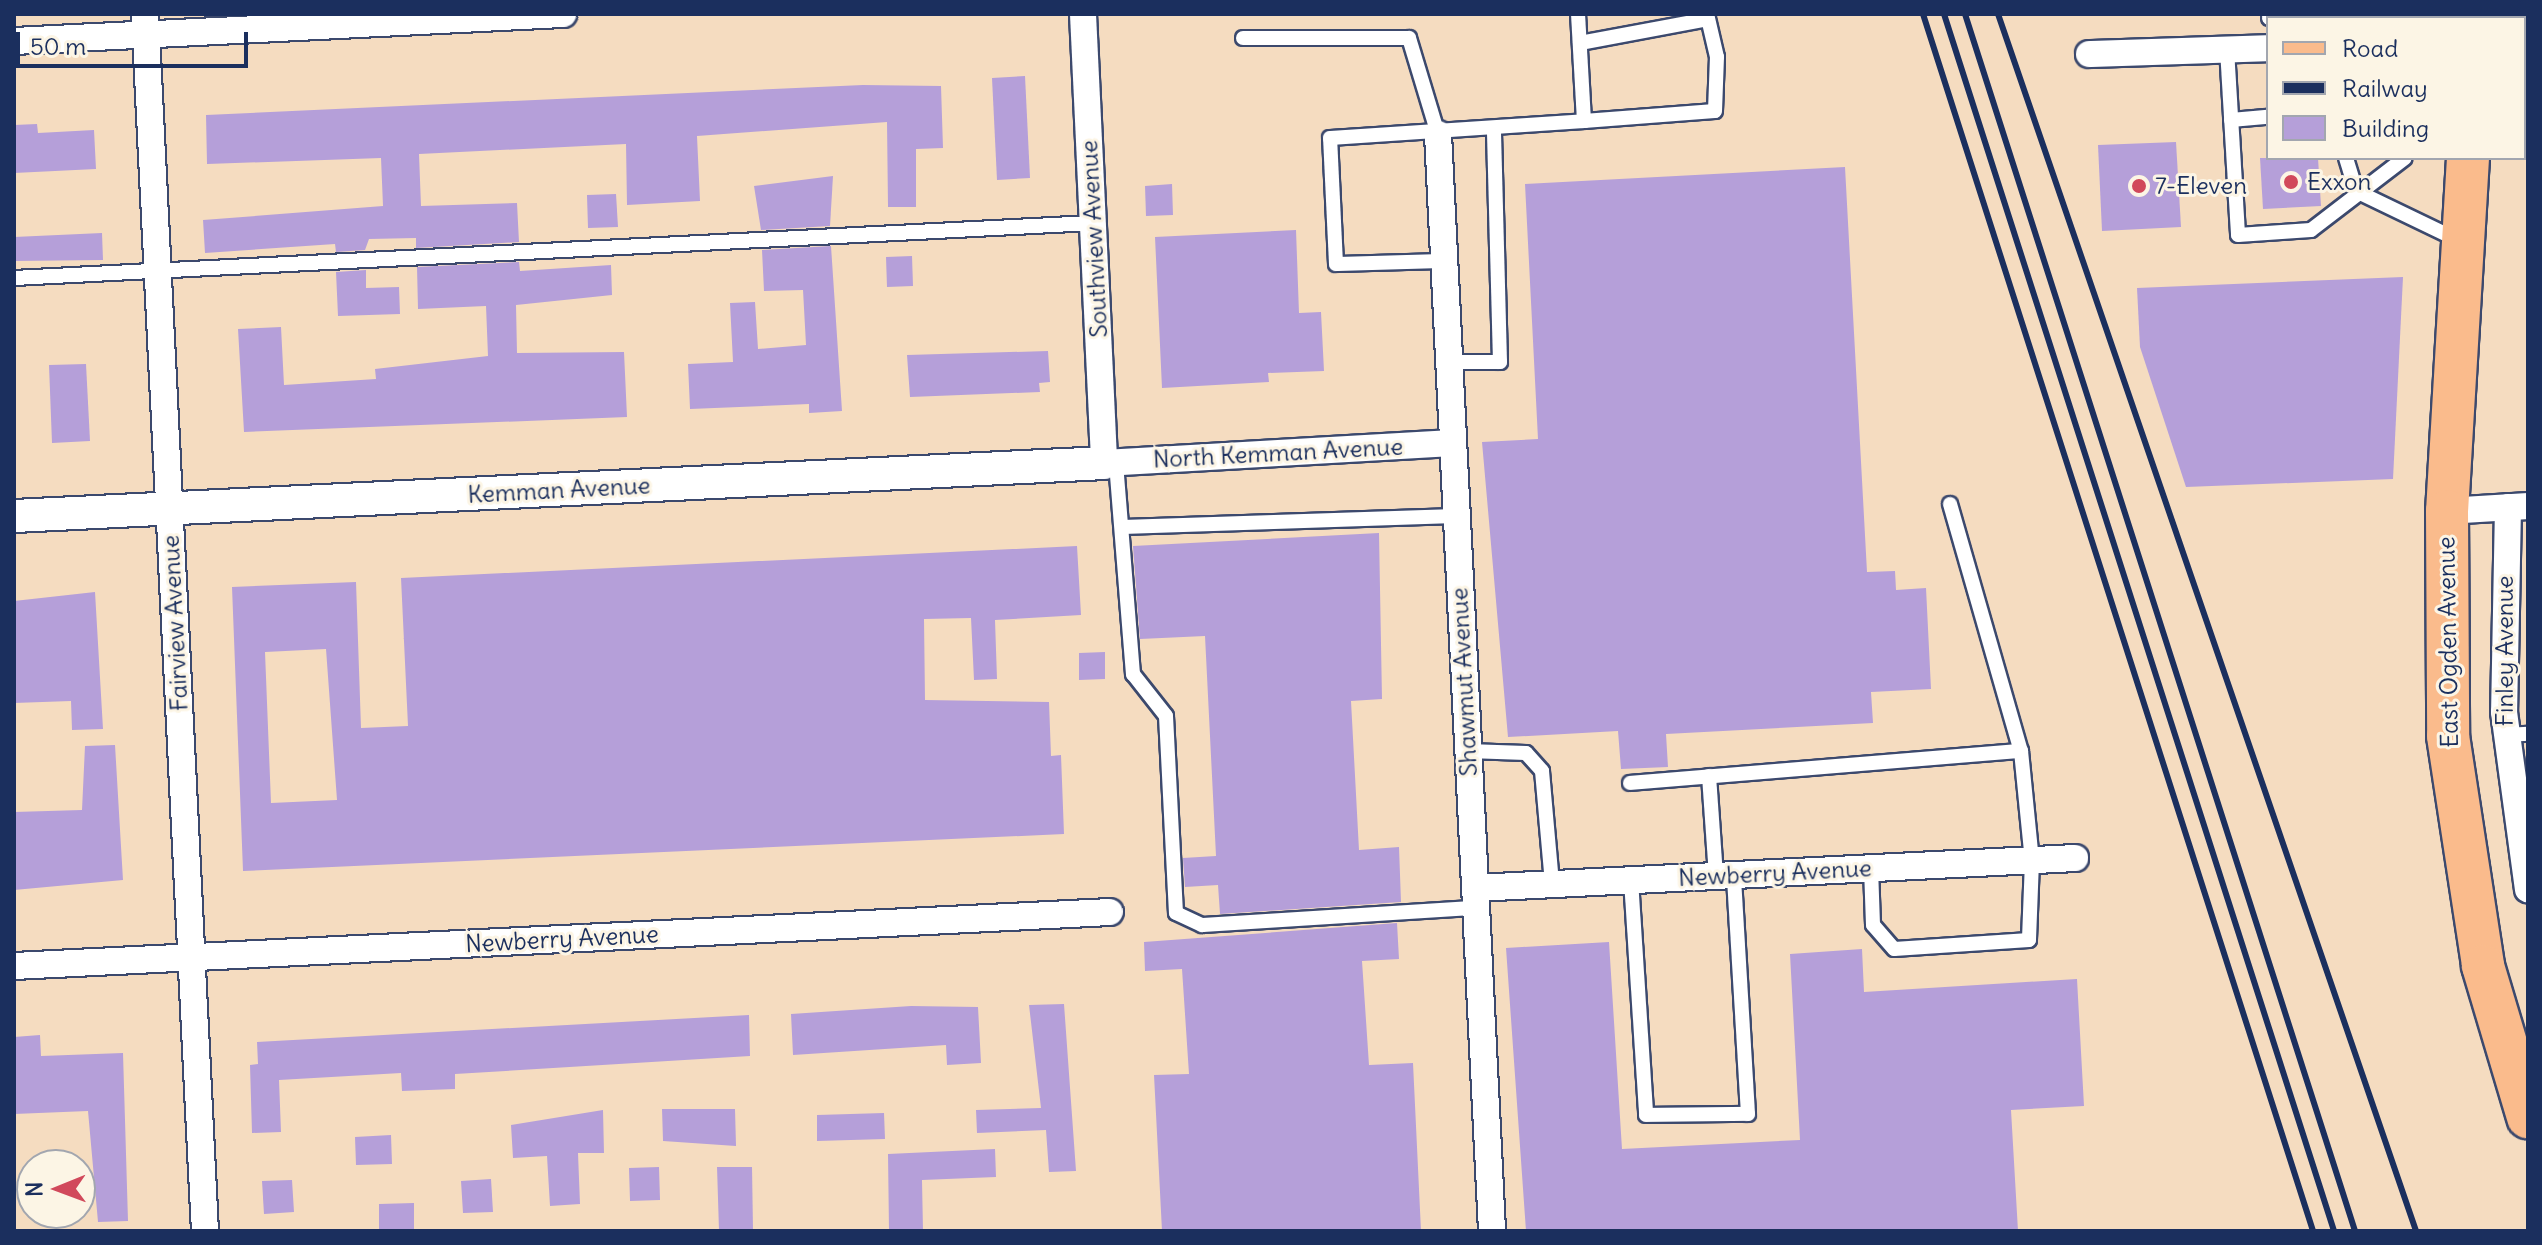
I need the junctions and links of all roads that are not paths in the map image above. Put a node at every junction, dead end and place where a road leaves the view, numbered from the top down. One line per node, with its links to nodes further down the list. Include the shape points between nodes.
1 (563, 14): 5 (street)
2 (1083, 14): 21 (street, Southview Avenue)
3 (1578, 14): 8 (lane)
4 (1708, 17): 8 (lane); 14 (lane, via 1715,111)
5 (145, 24): 7 (street); 24 (street, Fairview Avenue)
6 (1243, 38): 16 (lane, via 1409,38)
7 (14, 41)
8 (1580, 43): 14 (lane)
9 (2266, 47): 10 (street)
10 (2227, 49): 11 (street); 13 (lane)
11 (2089, 54)
12 (2266, 117): 13 (lane)
13 (2231, 120): 20 (lane, via 2238,235 2311,230)
14 (1584, 121): 15 (lane)
15 (1494, 129): 16 (lane); 26 (lane, via 1500,362)
16 (1438, 134): 23 (street, Shawmut Avenue); 23 (lane, via 1330,138 1336,264)
17 (2347, 160): 20 (lane)
18 (2402, 160): 20 (lane)
19 (2468, 160): 22 (main road, East Ogden Avenue)
20 (2356, 191): 22 (lane)
21 (1093, 223): 24 (lane); 28 (street, Southview Avenue)
22 (2463, 242): 35 (main road, East Ogden Avenue)
23 (1443, 261): 26 (street, Shawmut Avenue)
24 (158, 272): 25 (lane); 31 (street, Fairview Avenue)
25 (14, 278)
26 (1448, 362): 27 (street, Shawmut Avenue)
27 (1452, 443): 28 (street, North Kemman Avenue); 33 (street, Shawmut Avenue)
28 (1110, 463): 31 (street, Kemman Avenue); 34 (lane)
29 (1950, 504): 38 (lane)
30 (2518, 507): 35 (street); 36 (street, Finley Avenue)
31 (169, 509): 32 (street, Kemman Avenue); 50 (street, Fairview Avenue)
32 (14, 516)
33 (1456, 516): 34 (lane); 37 (street, Shawmut Avenue)
34 (1122, 527): 48 (lane, via 1133,674 1166,716 1176,913 1202,925)
35 (2446, 530): 52 (main road, East Ogden Avenue, via 2454,806 2483,966)
36 (2517, 734): 47 (street, Finley Avenue)
37 (1468, 751): 46 (lane, via 1526,753 1542,771); 48 (street, Shawmut Avenue)
38 (2021, 751): 39 (lane); 42 (lane)
39 (1709, 776): 40 (lane); 44 (lane)
40 (1630, 783)
41 (2075, 858): 42 (street, Newberry Avenue)
42 (2032, 861): 43 (street, Newberry Avenue); 43 (lane, via 2029,940 1894,949 1873,925)
43 (1871, 869): 44 (street, Newberry Avenue)
44 (1725, 876): 45 (street, Newberry Avenue); 45 (lane, via 1748,1114 1646,1115)
45 (1631, 880): 46 (street, Newberry Avenue)
46 (1552, 884): 48 (street, Newberry Avenue)
47 (2528, 889)
48 (1476, 898): 54 (street, Shawmut Avenue)
49 (1110, 912): 50 (street, Newberry Avenue)
50 (191, 957): 51 (street, Newberry Avenue); 53 (street, Fairview Avenue)
51 (14, 966)
52 (2528, 1117)
53 (205, 1231)
54 (1492, 1231)

